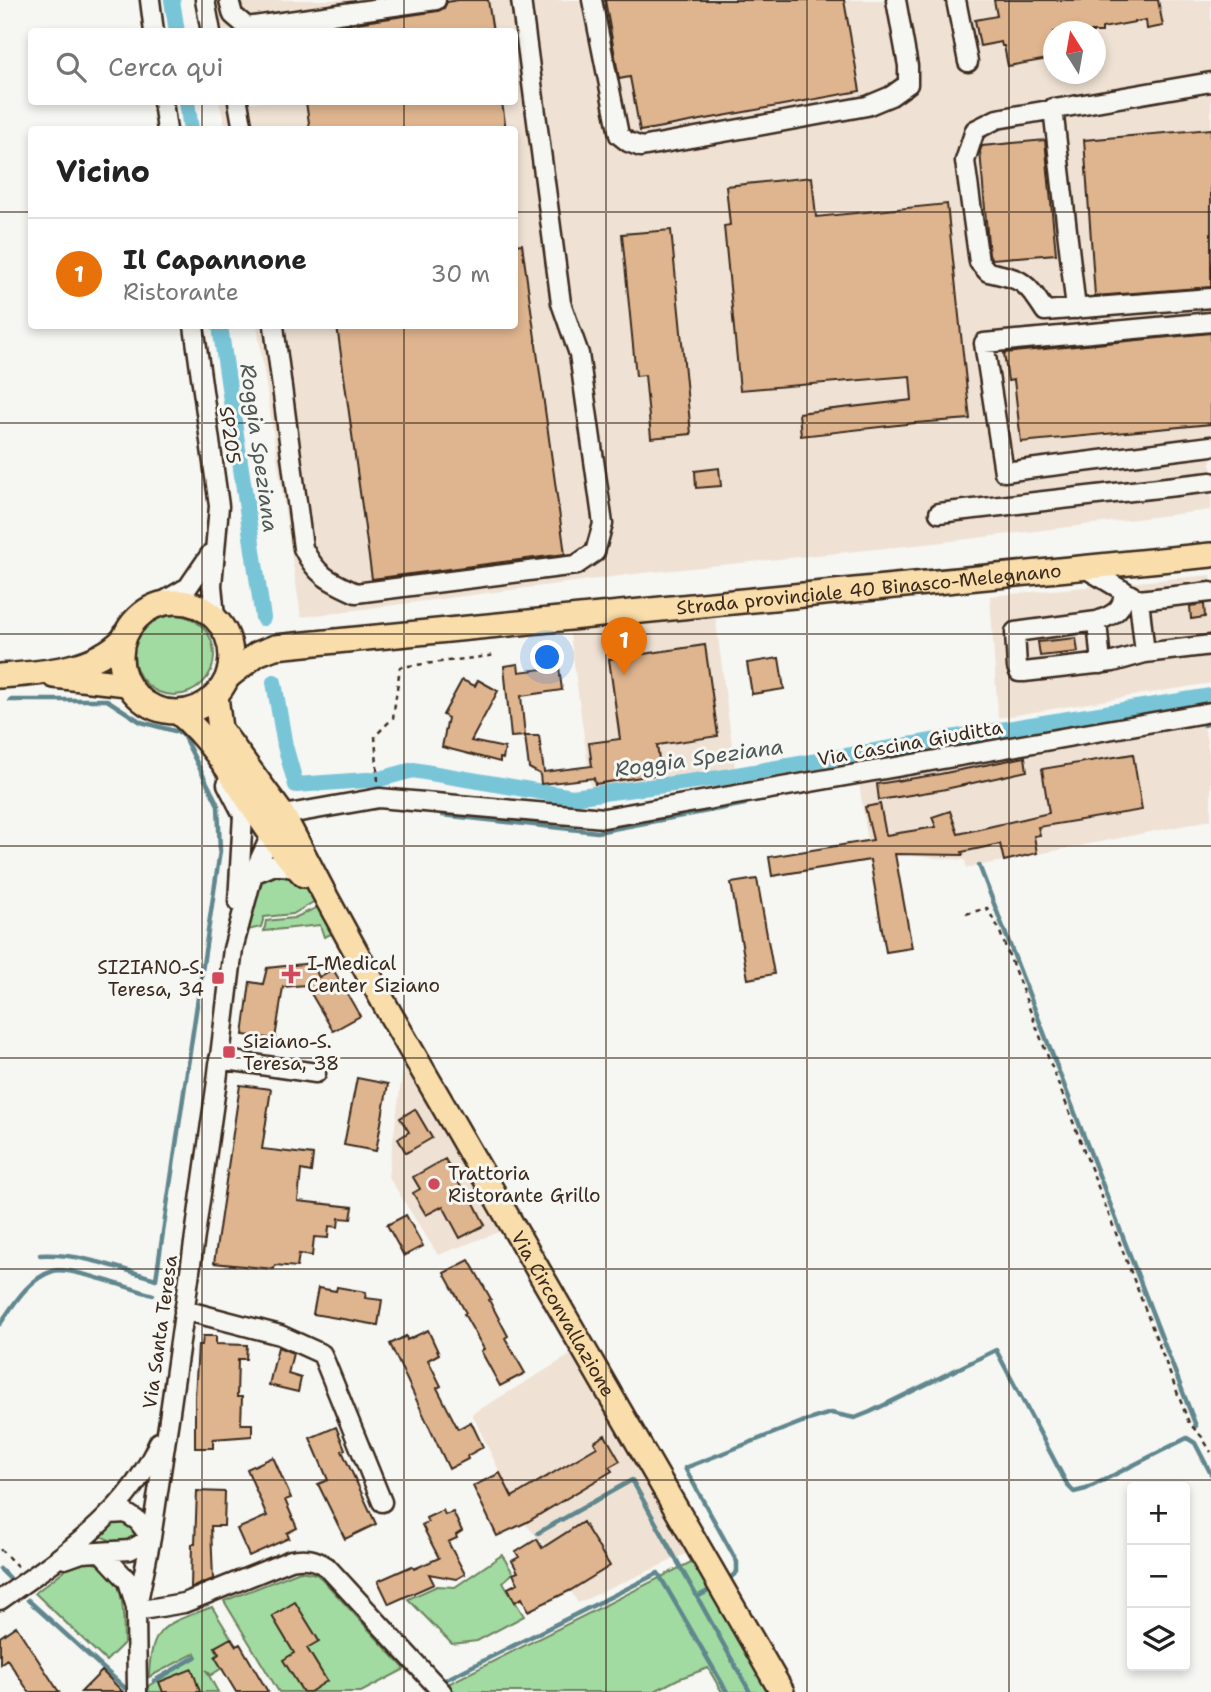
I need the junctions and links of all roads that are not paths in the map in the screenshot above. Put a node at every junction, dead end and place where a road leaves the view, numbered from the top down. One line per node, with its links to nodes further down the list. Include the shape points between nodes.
1 (149, 0): 9 (street)
2 (205, 0): 10 (street)
3 (229, 0): 11 (street, via 233,15)
4 (436, 0): 12 (street)
5 (521, 0): 24 (street, via 561,303 579,355 603,524 595,552 576,565 356,593 331,582 312,567 303,548)
6 (592, 0): 7 (street, via 619,135 641,146 867,106 891,96 908,84)
7 (896, 0)
8 (956, 0): 13 (street)
9 (153, 28)
10 (210, 28)
11 (245, 28)
12 (253, 28)
13 (968, 62)
14 (1211, 82): 17 (street)
15 (163, 105): 18 (street)
16 (239, 105): 19 (street)
17 (1053, 108): 21 (street); 21 (street, via 997,119 975,130 965,161 979,262 988,272 1017,278 1045,311)
18 (166, 126)
19 (242, 126)
20 (1211, 298): 21 (street)
21 (1076, 309)
22 (1211, 322): 25 (street, via 984,343 1004,472)
23 (194, 329): 28 (street, SP205, via 219,506)
24 (274, 329)
25 (1211, 446)
26 (1211, 482): 27 (street)
27 (939, 513)
28 (214, 549): 34 (street, via 188,587); 36 (street, SP205, via 212,585)
29 (1211, 555): 30 (main road, Strada provinciale 40 Binasco-Melegnano)
30 (1086, 568): 31 (street); 39 (main road, Strada provinciale 40 Binasco-Melegnano)
31 (1123, 590): 33 (street); 35 (street, via 1119,610)
32 (1211, 592): 33 (street)
33 (1139, 600): 40 (street)
34 (159, 604): 36 (main road, Strada provinciale 40 Binasco-Melegnano, via 189,603 203,608); 37 (main road, via 132,623)
35 (1097, 621): 41 (street); 41 (street, via 1019,629 1013,635 1019,672)
36 (220, 624): 39 (main road, Strada provinciale 40 Binasco-Melegnano, via 245,642); 45 (main road, via 231,646 232,662)
37 (124, 638): 42 (main road, via 99,657); 44 (main road, via 121,661)
38 (1211, 645): 40 (street)
39 (275, 647): 45 (main road, Strada provinciale 40 Binasco-Melegnano, via 257,654)
40 (1145, 653): 41 (street)
41 (1101, 664)
42 (34, 673): 43 (main road); 44 (main road)
43 (0, 676)
44 (127, 684): 47 (main road, via 149,706)
45 (222, 687): 47 (main road, Strada provinciale 40 Binasco-Melegnano, via 192,710); 48 (main road)
46 (1211, 712): 49 (street, Via Cascina Giuditta, via 604,818 379,798)
47 (179, 713): 48 (main road, via 200,731)
48 (215, 736): 49 (main road); 50 (main road); 54 (street, via 212,758 243,815)
49 (283, 815): 53 (main road)
50 (271, 835): 51 (main road); 52 (street)
51 (298, 869): 52 (street, via 275,865); 53 (main road)
52 (253, 874): 54 (street)
53 (326, 897): 68 (main road, Via Circonvallazione)
54 (236, 934): 55 (street, Via Santa Teresa)
55 (219, 1059): 56 (street); 57 (street, Via Santa Teresa)
56 (316, 1073)
57 (184, 1310): 58 (street, Via Santa Teresa); 59 (street, via 280,1335 321,1354)
58 (169, 1419): 60 (street, via 150,1462); 61 (street, Via Santa Teresa)
59 (382, 1502)
60 (109, 1514): 61 (street, via 126,1513); 63 (street)
61 (151, 1538): 62 (street, via 130,1550); 65 (street, Via Santa Teresa)
62 (101, 1552): 63 (street, via 82,1553); 65 (street, via 128,1581)
63 (52, 1564): 64 (street)
64 (0, 1600)
65 (136, 1611): 66 (street); 67 (street, via 184,1603 291,1560 315,1560 327,1567)
66 (137, 1692)
67 (442, 1692)
68 (782, 1692)

